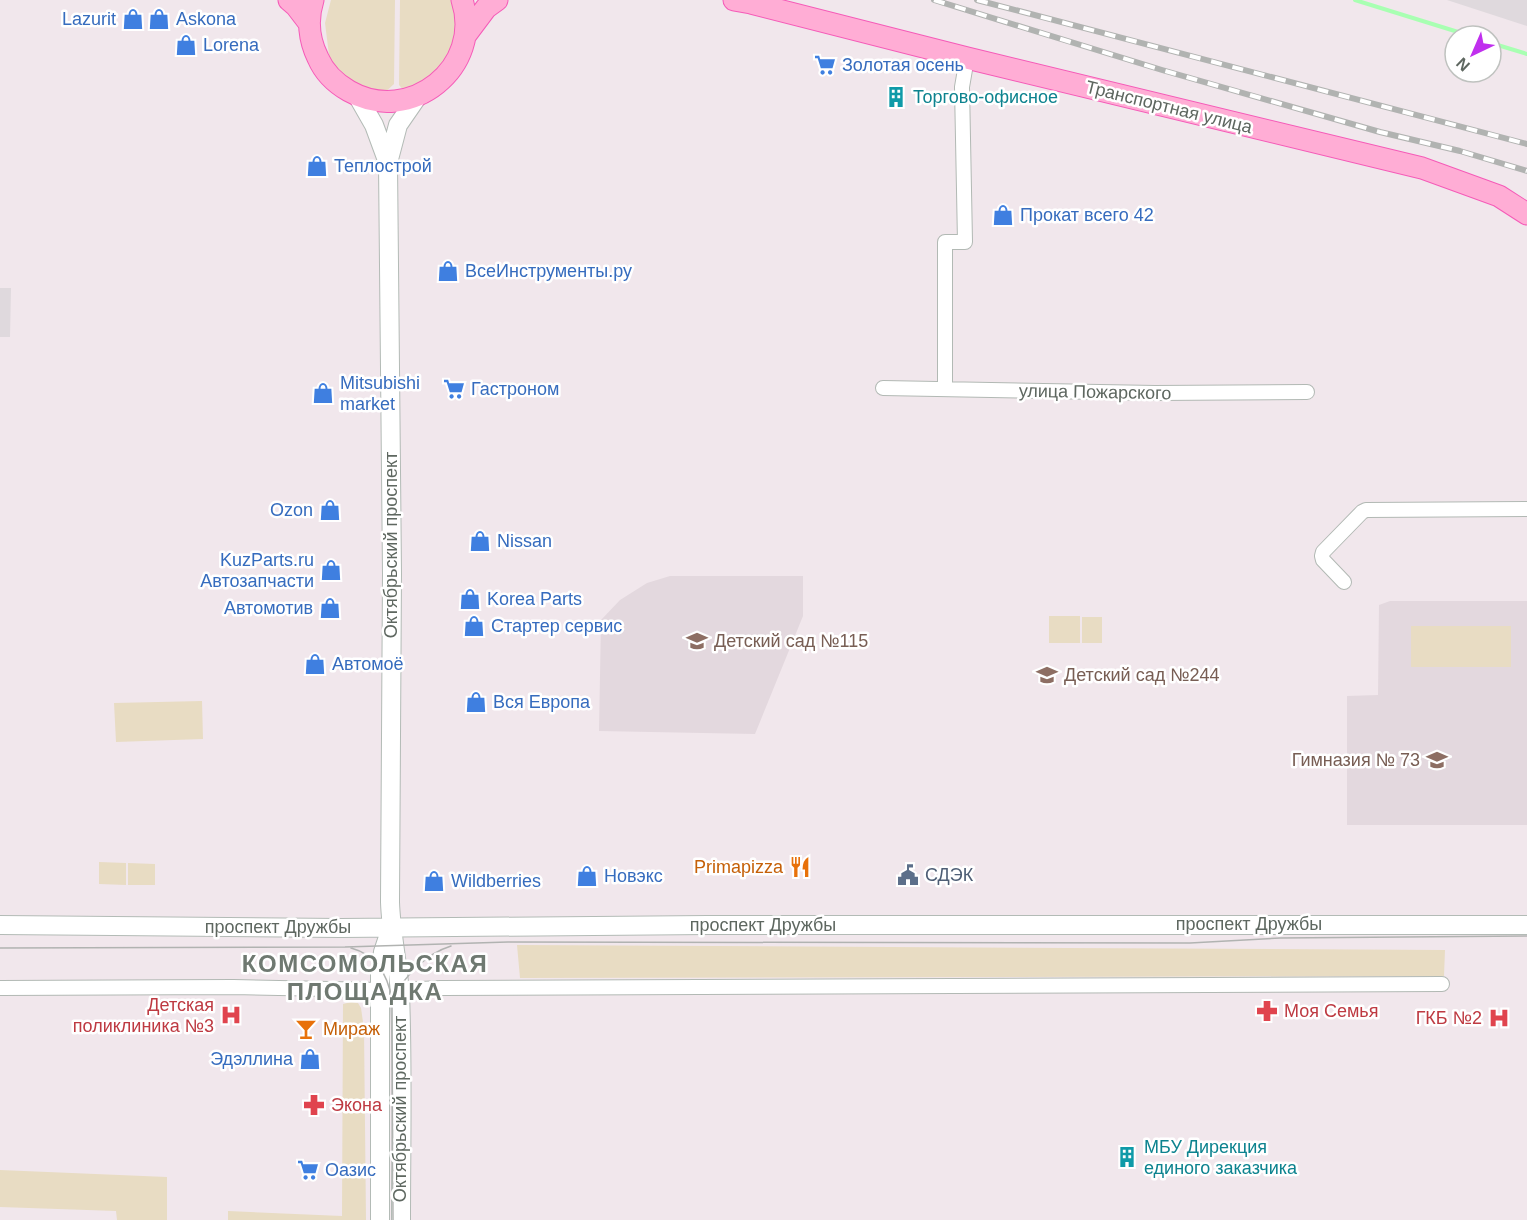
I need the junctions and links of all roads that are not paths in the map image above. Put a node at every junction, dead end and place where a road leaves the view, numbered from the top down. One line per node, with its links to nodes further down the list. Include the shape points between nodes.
1 (289, 0): 6 (main road)
2 (313, 0): 6 (main road)
3 (462, 0): 7 (main road)
4 (497, 0): 7 (main road)
5 (734, 0): 8 (main road, Транспортная улица)
6 (309, 23): 10 (main road, via 312,46 322,68 338,85)
7 (465, 36): 9 (main road, via 457,61 440,82)
8 (967, 58): 12 (main road, Транспортная улица, via 1422,168 1499,196); 14 (street, via 962,87 965,242 945,242)
9 (418, 96): 10 (main road, via 398,102); 11 (main road, Октябрьский проспект, via 398,125)
10 (358, 97): 11 (main road, Октябрьский проспект)
11 (388, 163): 20 (main road, Октябрьский проспект)
12 (1527, 214)
13 (883, 388): 14 (street, улица Пожарского)
14 (945, 388): 15 (street, улица Пожарского)
15 (1307, 392)
16 (1527, 509): 17 (street, via 1366,510 1323,552 1323,560)
17 (1344, 582)
18 (0, 925): 20 (main road, проспект Дружбы)
19 (1527, 925): 20 (main road, проспект Дружбы)
20 (391, 928): 23 (main road, Октябрьский проспект, via 383,952); 24 (main road, Октябрьский проспект)
21 (1442, 984): 24 (street)
22 (0, 988): 23 (street)
23 (380, 990): 25 (main road, Октябрьский проспект)
24 (399, 990): 26 (main road, Октябрьский проспект)
25 (380, 1220)
26 (401, 1220)

